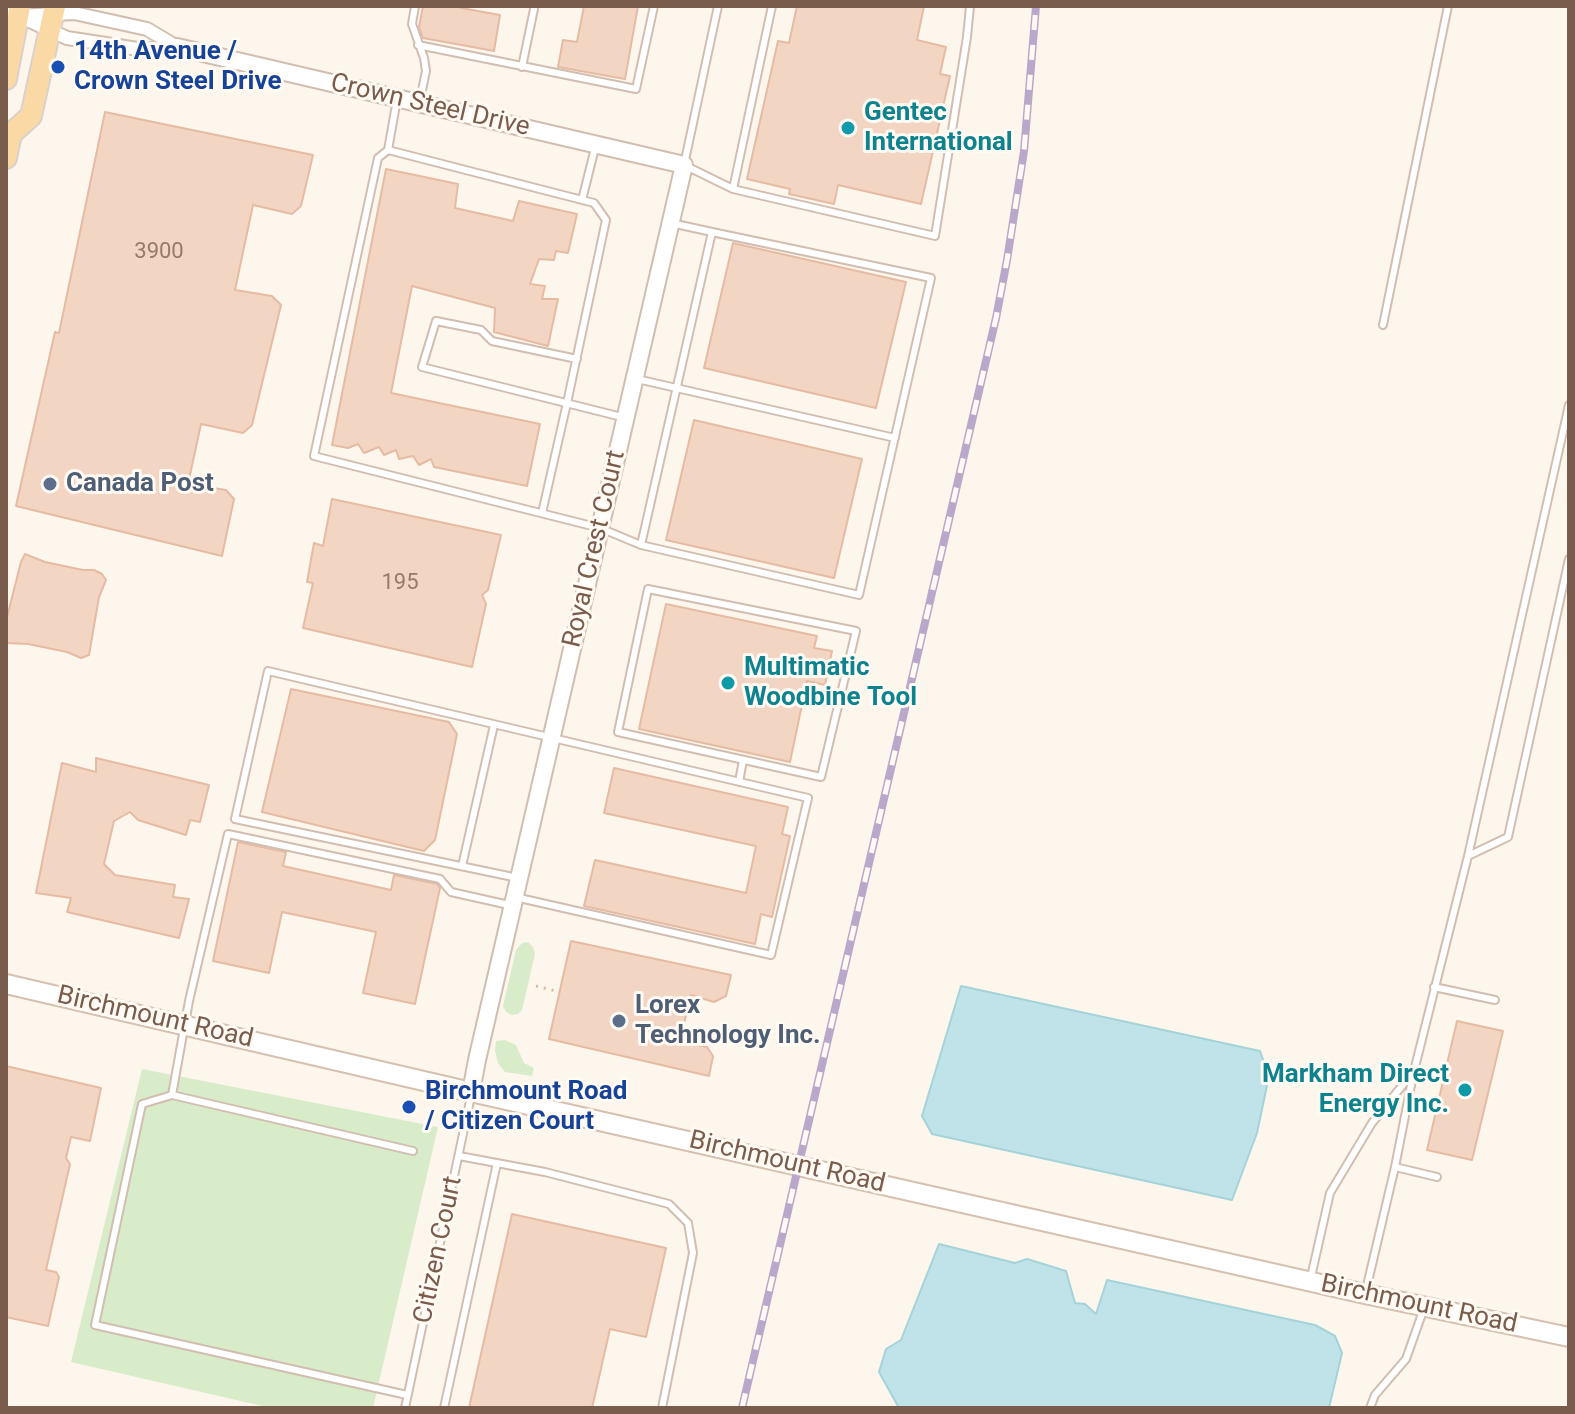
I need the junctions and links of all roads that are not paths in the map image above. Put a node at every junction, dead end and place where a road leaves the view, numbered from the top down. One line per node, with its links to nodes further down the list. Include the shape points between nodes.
1 (415, 6): 10 (lane, via 412,24)
2 (654, 6): 12 (lane, via 636,89)
3 (718, 6): 20 (lane, Royal Crest Court)
4 (772, 6): 21 (lane)
5 (970, 6): 21 (lane, via 935,236)
6 (1448, 6): 25 (lane)
7 (534, 9): 12 (lane)
8 (15, 11): 9 (street, Crown Steel Drive); 13 (main road)
9 (53, 17): 11 (street, Crown Steel Drive, via 74,13 147,29); 11 (street, Crown Steel Drive, via 67,38 144,50); 16 (main road, via 31,116)
10 (418, 45): 12 (lane); 15 (lane, via 426,71)
11 (177, 47): 14 (street, Crown Steel Drive)
12 (522, 67)
13 (6, 79)
14 (397, 99): 15 (street, Crown Steel Drive); 18 (lane)
15 (420, 104): 17 (street, Crown Steel Drive)
16 (9, 128): 19 (main road)
17 (596, 144): 20 (street, Crown Steel Drive); 22 (lane)
18 (388, 150): 22 (lane); 33 (lane, via 378,158 314,456)
19 (6, 158)
20 (684, 165): 21 (lane); 23 (street, Royal Crest Court)
21 (733, 189)
22 (582, 200): 26 (lane, via 594,203 606,220)
23 (671, 223): 24 (lane); 27 (street, Royal Crest Court)
24 (712, 232): 28 (lane); 32 (lane, via 931,278)
25 (1383, 325)
26 (577, 359): 29 (lane); 29 (lane, via 492,341 481,330 436,321 422,367)
27 (635, 379): 28 (lane); 31 (street, Royal Crest Court)
28 (676, 388): 32 (lane); 35 (lane)
29 (567, 403): 31 (lane); 33 (lane)
30 (1569, 405): 41 (lane)
31 (626, 417): 34 (street, Royal Crest Court)
32 (895, 438): 35 (lane, via 859,595)
33 (542, 513): 34 (lane)
34 (600, 528): 35 (lane); 38 (street, Royal Crest Court)
35 (641, 545)
36 (1569, 559): 41 (lane, via 1508,837)
37 (494, 725): 38 (lane); 42 (lane); 42 (lane, via 268,671 235,819)
38 (552, 739): 40 (lane); 43 (street, Royal Crest Court)
39 (743, 760): 39 (lane, via 618,732 648,589 856,631 821,777); 40 (lane)
40 (739, 782): 44 (lane, via 808,798 771,955)
41 (1468, 856): 46 (lane)
42 (462, 866): 43 (lane)
43 (519, 878): 44 (street, Royal Crest Court)
44 (514, 901): 48 (lane, via 451,892 440,879 228,834); 50 (street, Royal Crest Court)
45 (6, 984): 48 (main road, Birchmount Road)
46 (1434, 987): 47 (lane); 49 (lane)
47 (1495, 1000)
48 (185, 1025): 50 (main road, Birchmount Road); 51 (lane)
49 (1414, 1071): 55 (lane); 57 (lane, via 1372,1123 1330,1193)
50 (471, 1092): 53 (lane, Citizen Court); 57 (main road, Birchmount Road)
51 (172, 1095): 52 (lane); 61 (lane, via 142,1104 95,1325)
52 (413, 1151)
53 (459, 1156): 54 (lane); 61 (lane, Citizen Court)
54 (497, 1163): 63 (lane); 64 (lane, via 669,1204 688,1223 693,1253)
55 (1395, 1167): 56 (lane); 58 (lane)
56 (1437, 1177)
57 (1310, 1281): 58 (main road, Birchmount Road)
58 (1365, 1294): 59 (main road, Birchmount Road)
59 (1425, 1305): 60 (main road, Birchmount Road); 65 (lane, via 1406,1359)
60 (1569, 1337)
61 (407, 1395): 62 (lane, Citizen Court)
62 (405, 1408)
63 (444, 1408)
64 (662, 1408)
65 (1370, 1408)

